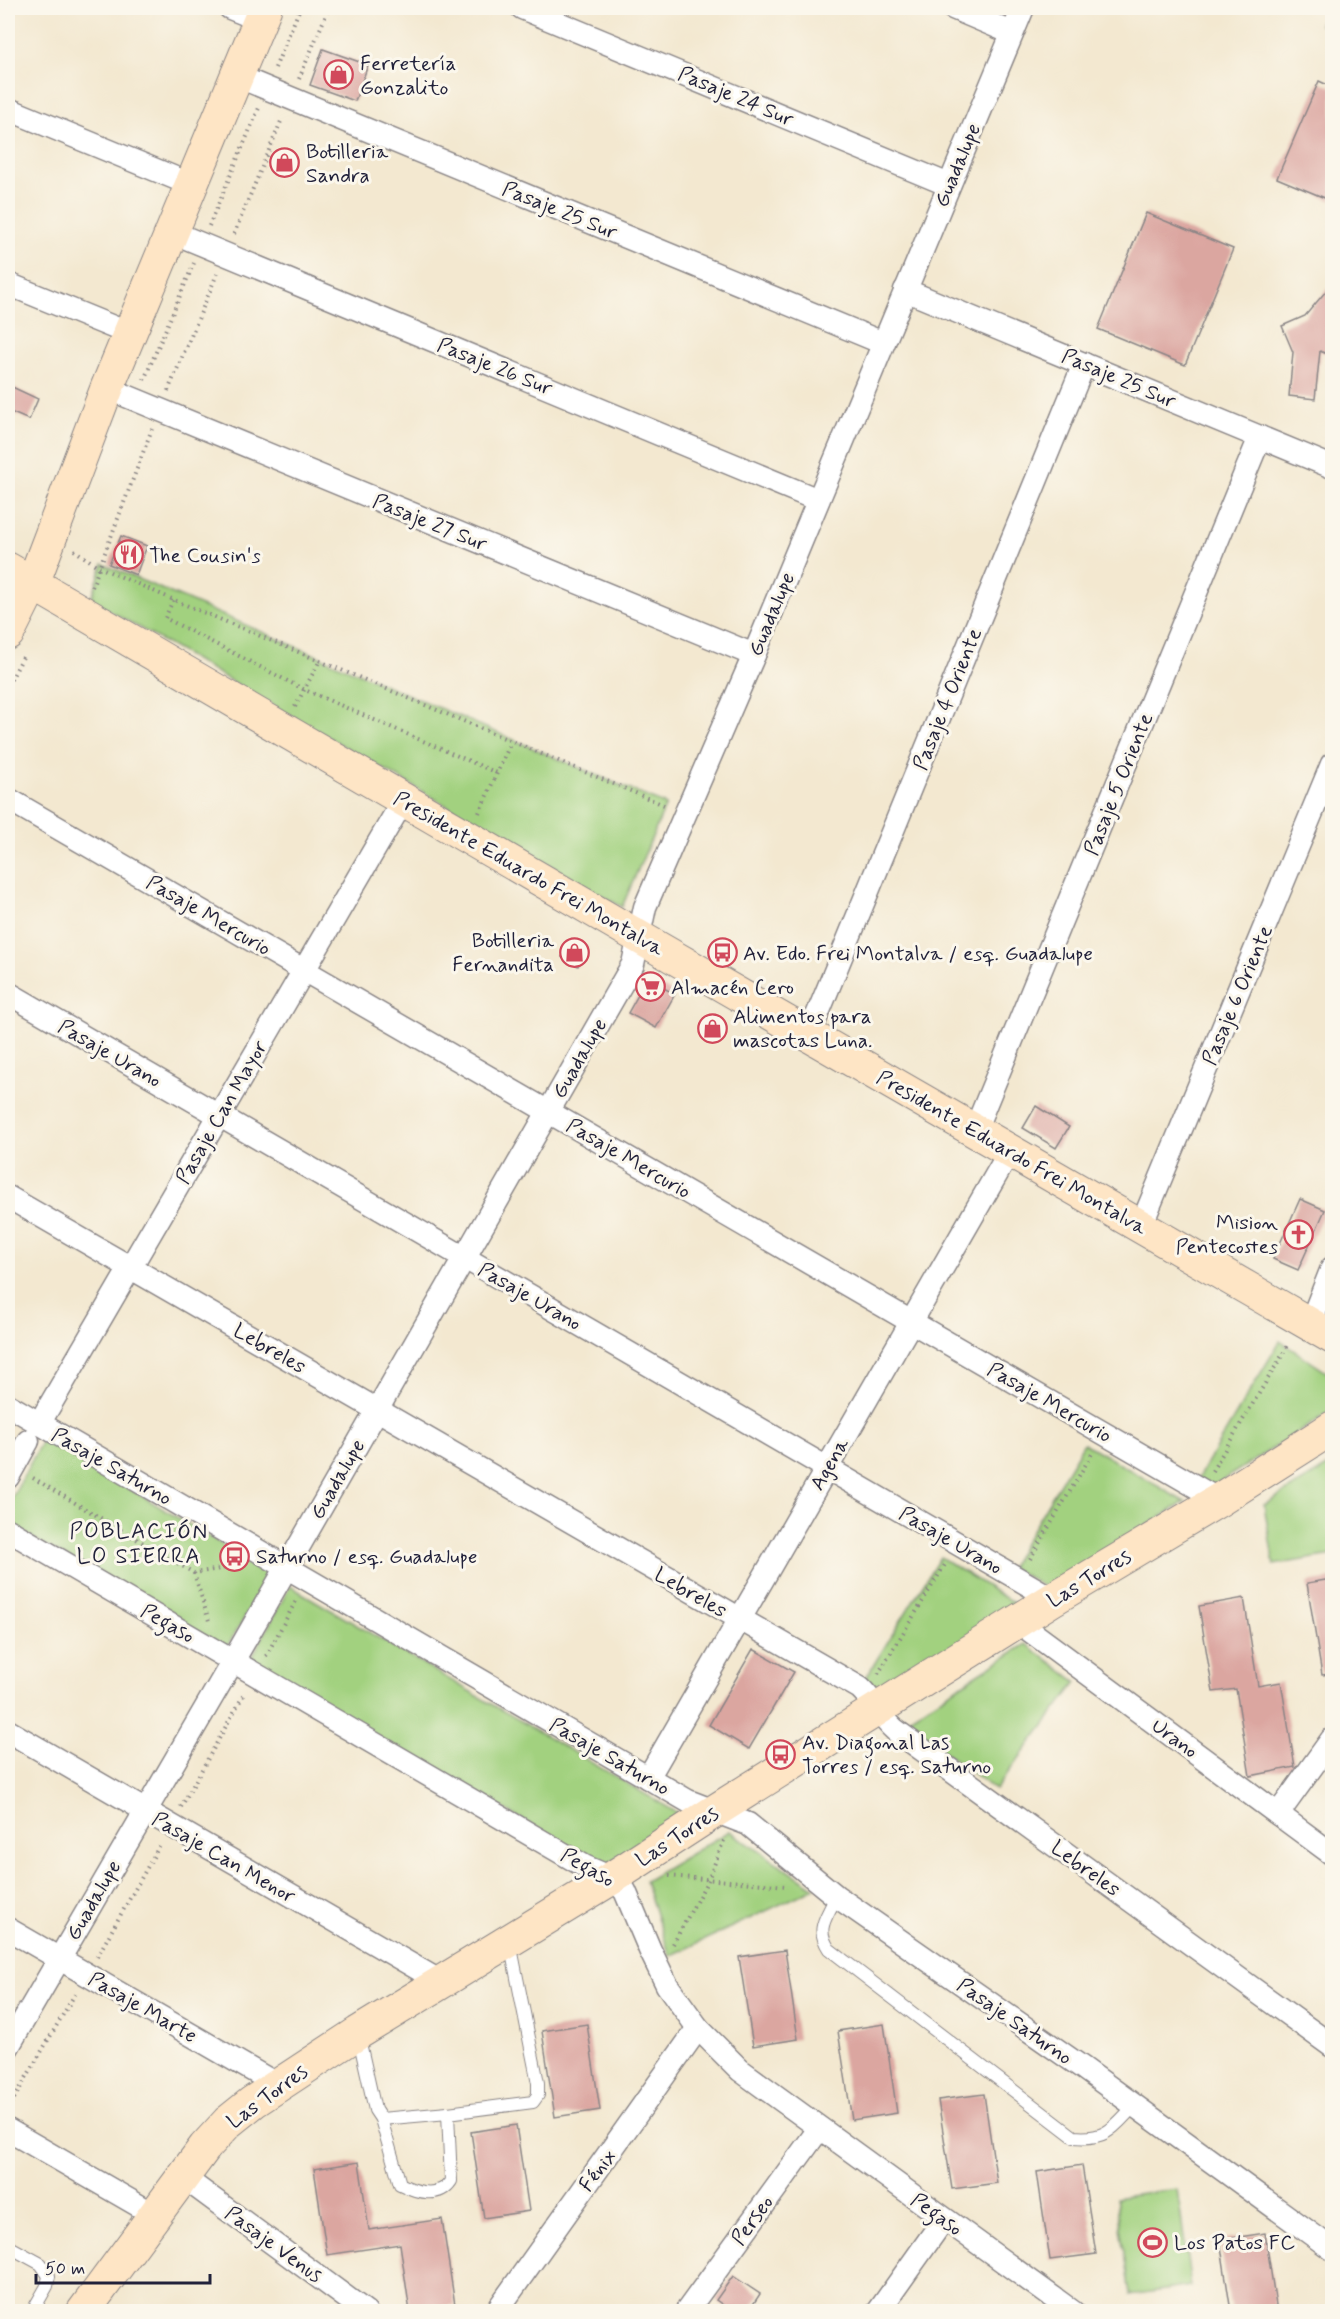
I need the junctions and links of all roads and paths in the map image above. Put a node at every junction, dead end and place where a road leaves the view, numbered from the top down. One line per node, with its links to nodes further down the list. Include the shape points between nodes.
1 (230, 8): 7 (street)
2 (300, 8): 10 (path)
3 (329, 8): 11 (path)
4 (522, 8): 14 (street, Pasaje 24 Sur)
5 (953, 8): 8 (street)
6 (1023, 8): 8 (street, Guadalupe)
7 (262, 14): 9 (street)
8 (1012, 33): 14 (street, Guadalupe)
9 (237, 76): 10 (street, Pasaje 25 Sur); 13 (street)
10 (267, 89): 11 (street, Pasaje 25 Sur); 15 (path)
11 (291, 98): 16 (path); 20 (street, Pasaje 25 Sur)
12 (8, 109): 13 (street)
13 (192, 185): 15 (street)
14 (949, 185): 18 (street, Guadalupe)
15 (187, 238): 16 (street, Pasaje 26 Sur); 19 (street); 22 (path)
16 (225, 254): 23 (path); 26 (street, Pasaje 26 Sur)
17 (8, 284): 19 (street)
18 (905, 290): 20 (street, Guadalupe); 21 (street, Pasaje 25 Sur)
19 (130, 334): 22 (street)
20 (883, 343): 26 (street, Guadalupe)
21 (1084, 364): 24 (street, Pasaje 25 Sur); 53 (street, Pasaje 4 Oriente)
22 (121, 394): 23 (street, Pasaje 27 Sur); 29 (street)
23 (160, 411): 28 (path); 35 (street, Pasaje 27 Sur)
24 (1260, 437): 25 (street, Pasaje 25 Sur); 56 (street, Pasaje 5 Oriente)
25 (1332, 467)
26 (818, 500): 35 (street, Guadalupe)
27 (70, 557): 28 (path, via 74,549)
28 (99, 567): 30 (path); 31 (path)
29 (20, 576): 34 (street); 45 (street, Presidente Eduardo Frei Montalva)
30 (91, 590)
31 (174, 600): 32 (path); 36 (path)
32 (165, 618): 33 (path); 37 (path)
33 (161, 629)
34 (8, 633)
35 (754, 655): 47 (street, Guadalupe)
36 (319, 662): 37 (path); 41 (path)
37 (305, 690): 39 (path); 43 (path)
38 (285, 701): 39 (path)
39 (295, 707): 40 (path)
40 (306, 712)
41 (511, 742): 43 (path); 47 (path)
42 (1332, 764): 59 (street, Pasaje 6 Oriente)
43 (497, 773): 48 (path)
44 (8, 799): 51 (street, Pasaje Mercurio)
45 (404, 799): 50 (street, Presidente Eduardo Frei Montalva); 51 (street, Pasaje Can Mayor)
46 (469, 808): 48 (path)
47 (686, 813): 50 (street, Guadalupe, via 645,907)
48 (479, 814): 49 (path)
49 (489, 819)
50 (639, 937): 53 (street, Presidente Eduardo Frei Montalva); 54 (street, Guadalupe, via 633,964)
51 (304, 969): 54 (street, Pasaje Mercurio); 55 (street, Pasaje Can Mayor)
52 (8, 993): 55 (street, Pasaje Urano)
53 (809, 1035): 56 (street, Presidente Eduardo Frei Montalva)
54 (549, 1111): 60 (street, Guadalupe); 63 (street, Pasaje Mercurio)
55 (219, 1116): 60 (street, Pasaje Urano); 61 (street, Pasaje Can Mayor)
56 (975, 1130): 57 (street, Presidente Eduardo Frei Montalva)
57 (1011, 1151): 59 (street, Presidente Eduardo Frei Montalva); 63 (street, Agena)
58 (8, 1197): 61 (street, Lebreles)
59 (1141, 1226): 64 (street, Presidente Eduardo Frei Montalva)
60 (464, 1258): 66 (street, Guadalupe); 70 (street, Pasaje Urano)
61 (130, 1268): 66 (street, Lebreles); 68 (street, Pasaje Can Mayor)
62 (1332, 1268): 64 (street)
63 (912, 1322): 69 (street, Pasaje Mercurio); 70 (street, Agena)
64 (1315, 1327): 72 (path)
65 (8, 1405): 68 (street, Pasaje Saturno)
66 (377, 1410): 75 (street, Guadalupe); 79 (street, Lebreles)
67 (1332, 1428): 72 (street, Las Torres)
68 (34, 1432): 71 (street, Pasaje Can Mayor); 75 (street, Pasaje Saturno)
69 (1104, 1433): 72 (street, Pasaje Mercurio); 77 (path)
70 (827, 1468): 74 (street, Pasaje Urano); 79 (street, Agena)
71 (10, 1472): 76 (path)
72 (1210, 1495): 78 (street, Las Torres)
73 (8, 1530): 81 (street, Pegaso)
74 (958, 1545): 77 (street, Pasaje Urano); 82 (path)
75 (279, 1563): 76 (path); 81 (street, Guadalupe); 85 (street, Pasaje Saturno)
76 (194, 1573): 81 (path)
77 (1018, 1579): 78 (street, Pasaje Urano)
78 (1053, 1599): 80 (street, Las Torres)
79 (739, 1620): 82 (street, Lebreles, via 860,1688); 85 (street, Agena)
80 (1018, 1622): 82 (street, Las Torres); 87 (street, Urano)
81 (225, 1656): 86 (street, Guadalupe); 91 (street, Pegaso, via 586,1867)
82 (872, 1701): 88 (street, Las Torres); 101 (street, Lebreles, via 895,1730)
83 (8, 1731): 86 (street, Pasaje Can Menor)
84 (1332, 1739): 87 (street)
85 (648, 1778): 88 (street, Pasaje Saturno, via 688,1801)
86 (145, 1811): 96 (street, Guadalupe); 98 (street, Pasaje Can Menor)
87 (1278, 1814): 89 (street, Urano)
88 (724, 1815): 91 (street, Las Torres); 92 (path); 93 (street, Pasaje Saturno, via 748,1824)
89 (1332, 1854)
90 (666, 1875): 92 (path)
91 (612, 1878): 95 (street, Las Torres); 97 (street, Pegaso, via 630,1899)
92 (708, 1880): 93 (path); 97 (path)
93 (833, 1893): 104 (street, Pasaje Saturno); 104 (lane, via 821,1927 829,1949 1074,2137 1092,2139 1108,2133)
94 (8, 1929): 96 (street, Pasaje Marte)
95 (509, 1940): 98 (street, Las Torres); 105 (lane, via 538,2095 533,2102)
96 (59, 1959): 102 (street, Guadalupe); 103 (street, Pasaje Marte)
97 (659, 1969): 99 (street, Pegaso)
98 (441, 1982): 100 (street, Las Torres)
99 (698, 2028): 107 (street, Pegaso, via 740,2070); 117 (street, Fénix)
100 (358, 2033): 103 (street, Las Torres); 106 (lane, via 375,2110)
101 (1332, 2046)
102 (8, 2047)
103 (278, 2085): 109 (street, Las Torres, via 228,2122)
104 (1134, 2106): 113 (street, Pasaje Saturno)
105 (448, 2113): 106 (lane); 106 (lane, via 451,2181 446,2188 432,2192 400,2184)
106 (381, 2119)
107 (819, 2129): 111 (street, Pegaso); 118 (street, Perseo)
108 (8, 2130): 110 (street)
109 (183, 2177): 110 (street, Las Torres); 116 (street, Pasaje Venus)
110 (155, 2215): 114 (street, Las Torres)
111 (944, 2219): 119 (street); 120 (street, Pegaso)
112 (8, 2246): 115 (lane, via 41,2264 49,2276)
113 (1332, 2249)
114 (92, 2308)
115 (32, 2312)
116 (366, 2312)
117 (496, 2312)
118 (686, 2312)
119 (878, 2312)
120 (1073, 2312)

